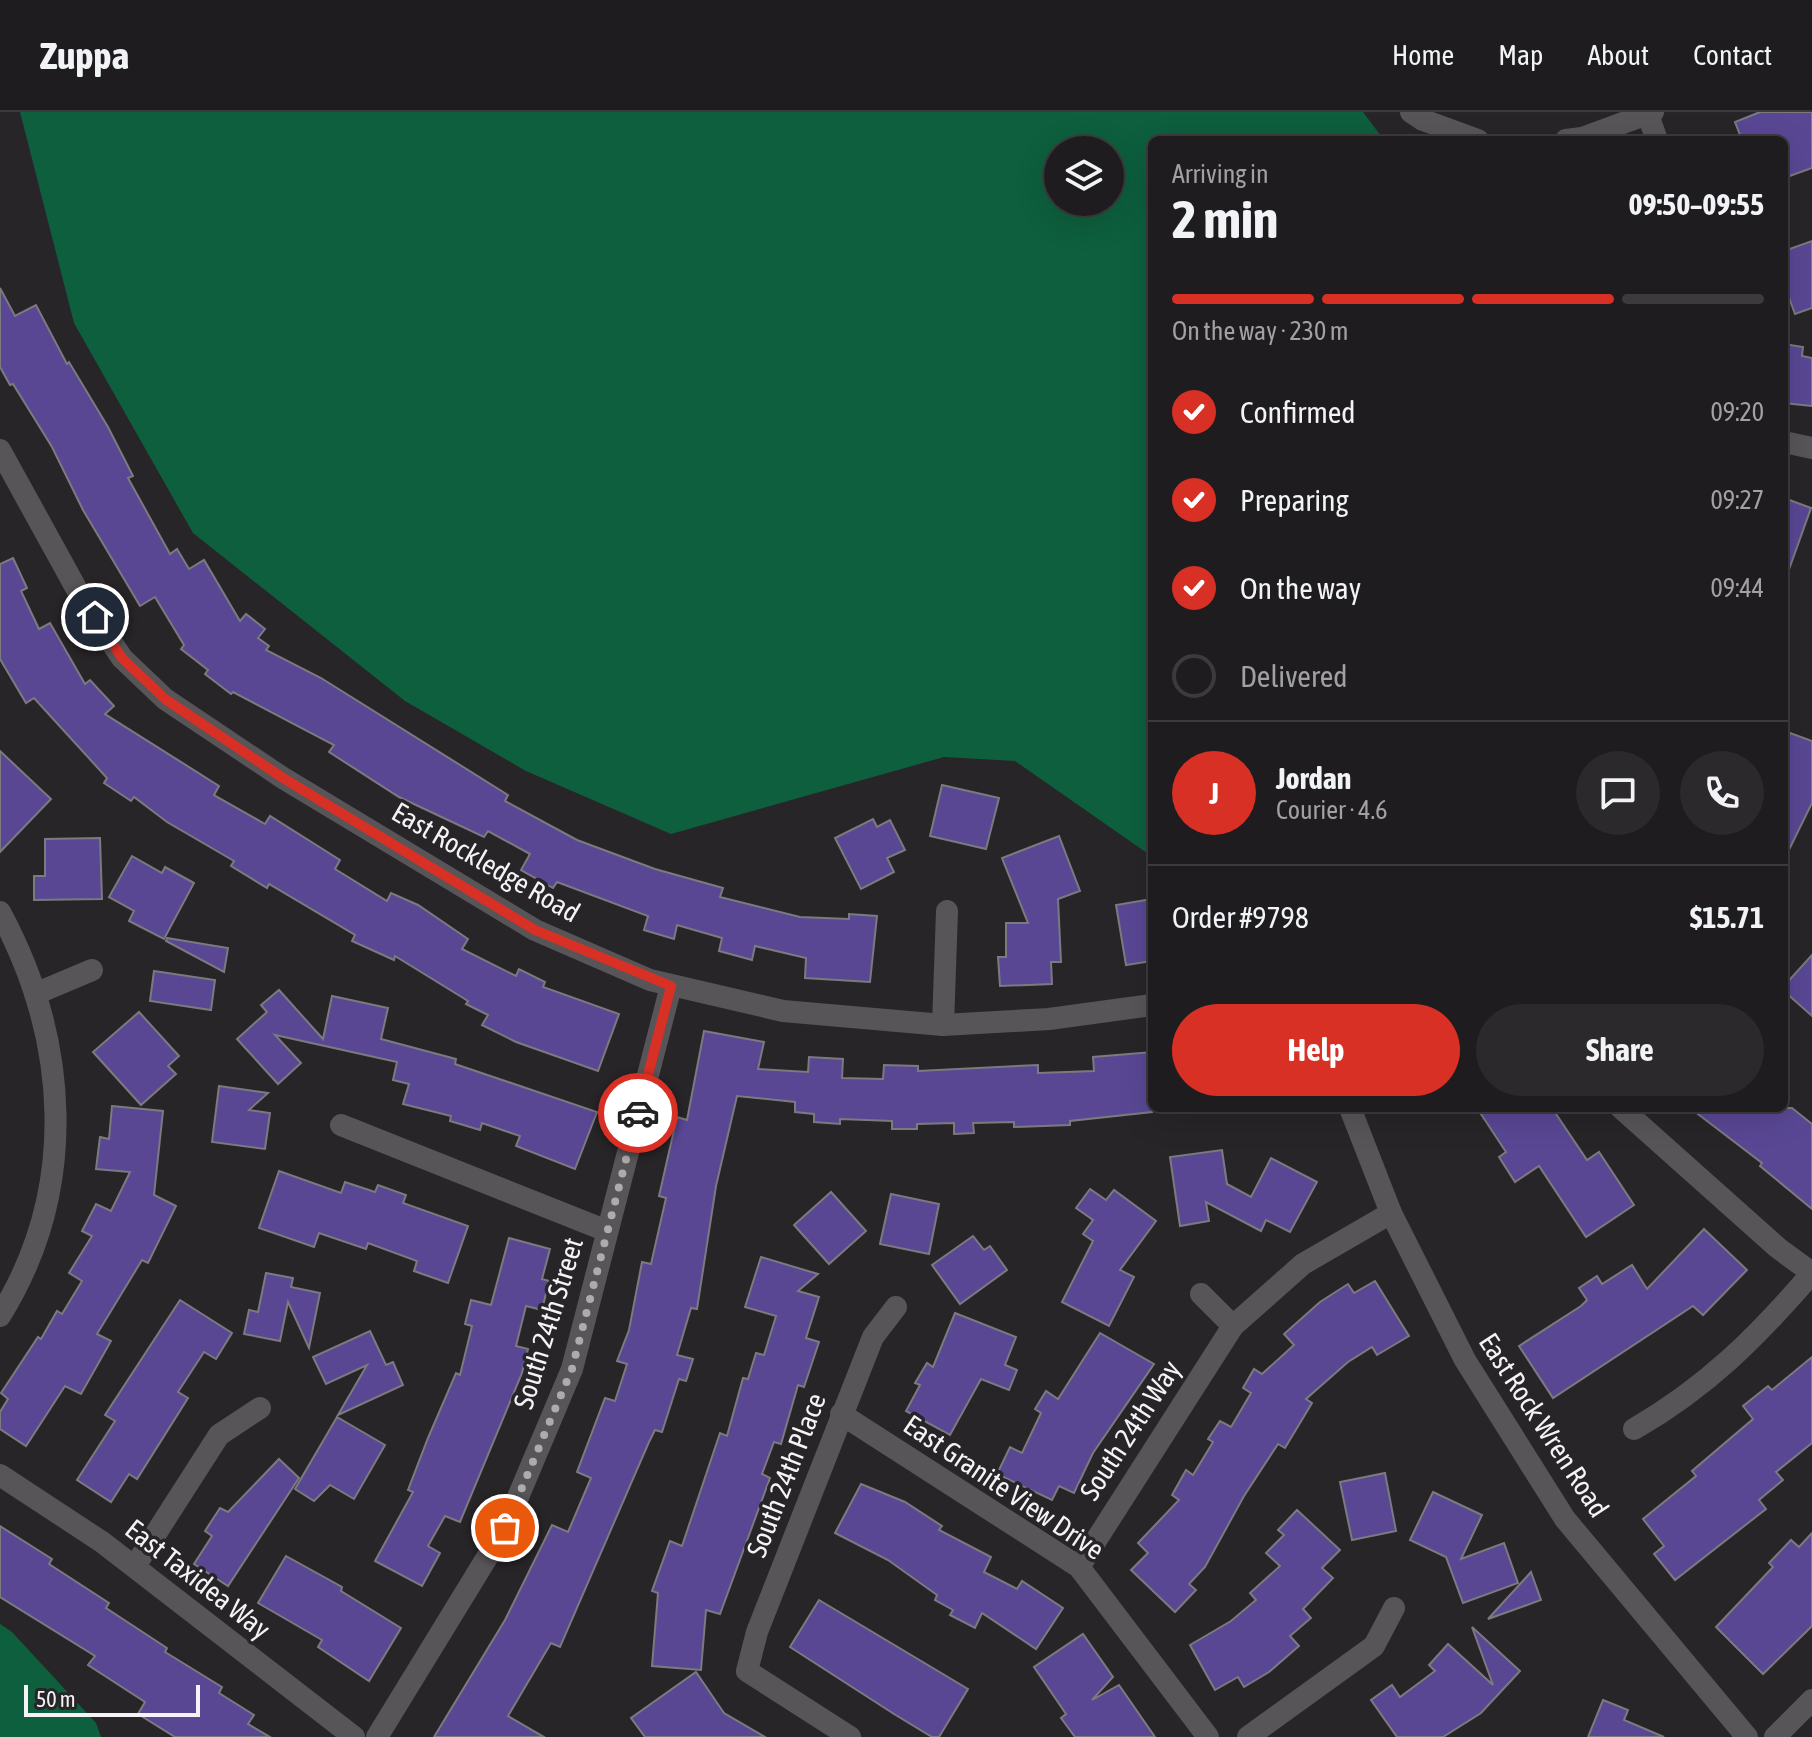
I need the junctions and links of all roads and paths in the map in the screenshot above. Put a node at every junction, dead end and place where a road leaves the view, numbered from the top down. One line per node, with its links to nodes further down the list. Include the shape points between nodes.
1 (1411, 112): 3 (street)
2 (1651, 113): 4 (street); 5 (street)
3 (1467, 136)
4 (1588, 136)
5 (1656, 136)
6 (1788, 443): 7 (street)
7 (1812, 448)
8 (0, 450): 12 (street, East Rockledge Road, via 81,597 122,658 165,699 283,778 535,930)
9 (947, 911): 15 (street)
10 (0, 912): 13 (street)
11 (92, 970): 13 (street)
12 (671, 986): 15 (street, East Rockledge Road, via 783,1011); 20 (street, South 24th Street)
13 (35, 994): 24 (street, via 56,1083 56,1132 36,1245)
14 (1148, 1006): 15 (street, East Rockledge Road, via 1049,1019)
15 (943, 1025)
16 (1352, 1112): 19 (street, East Rock Wren Road)
17 (1625, 1112): 21 (street)
18 (341, 1125): 20 (street)
19 (1391, 1213): 25 (street, South 24th Way, via 1303,1264); 39 (street, East Rock Wren Road, via 1465,1360 1565,1519)
20 (607, 1231): 35 (street, South 24th Street, via 572,1369 505,1528)
21 (1812, 1273): 28 (street, via 1758,1336 1673,1407)
22 (1201, 1294): 25 (street)
23 (896, 1307): 27 (street, South 24th Place, via 873,1337)
24 (0, 1316)
25 (1233, 1326): 31 (street, South 24th Way)
26 (260, 1408): 30 (street, via 219,1435)
27 (841, 1414): 31 (street, East Granite View Drive); 36 (street, South 24th Place, via 757,1632 747,1671)
28 (1634, 1429)
29 (0, 1475): 30 (street, East Taxidea Way)
30 (135, 1566): 34 (street, East Taxidea Way)
31 (1079, 1567): 37 (street, East Granite View Drive)
32 (1394, 1608): 38 (street, via 1374,1646)
33 (1812, 1700): 40 (street)
34 (354, 1737)
35 (377, 1737)
36 (850, 1737)
37 (1208, 1737)
38 (1248, 1737)
39 (1747, 1737)
40 (1775, 1737)

